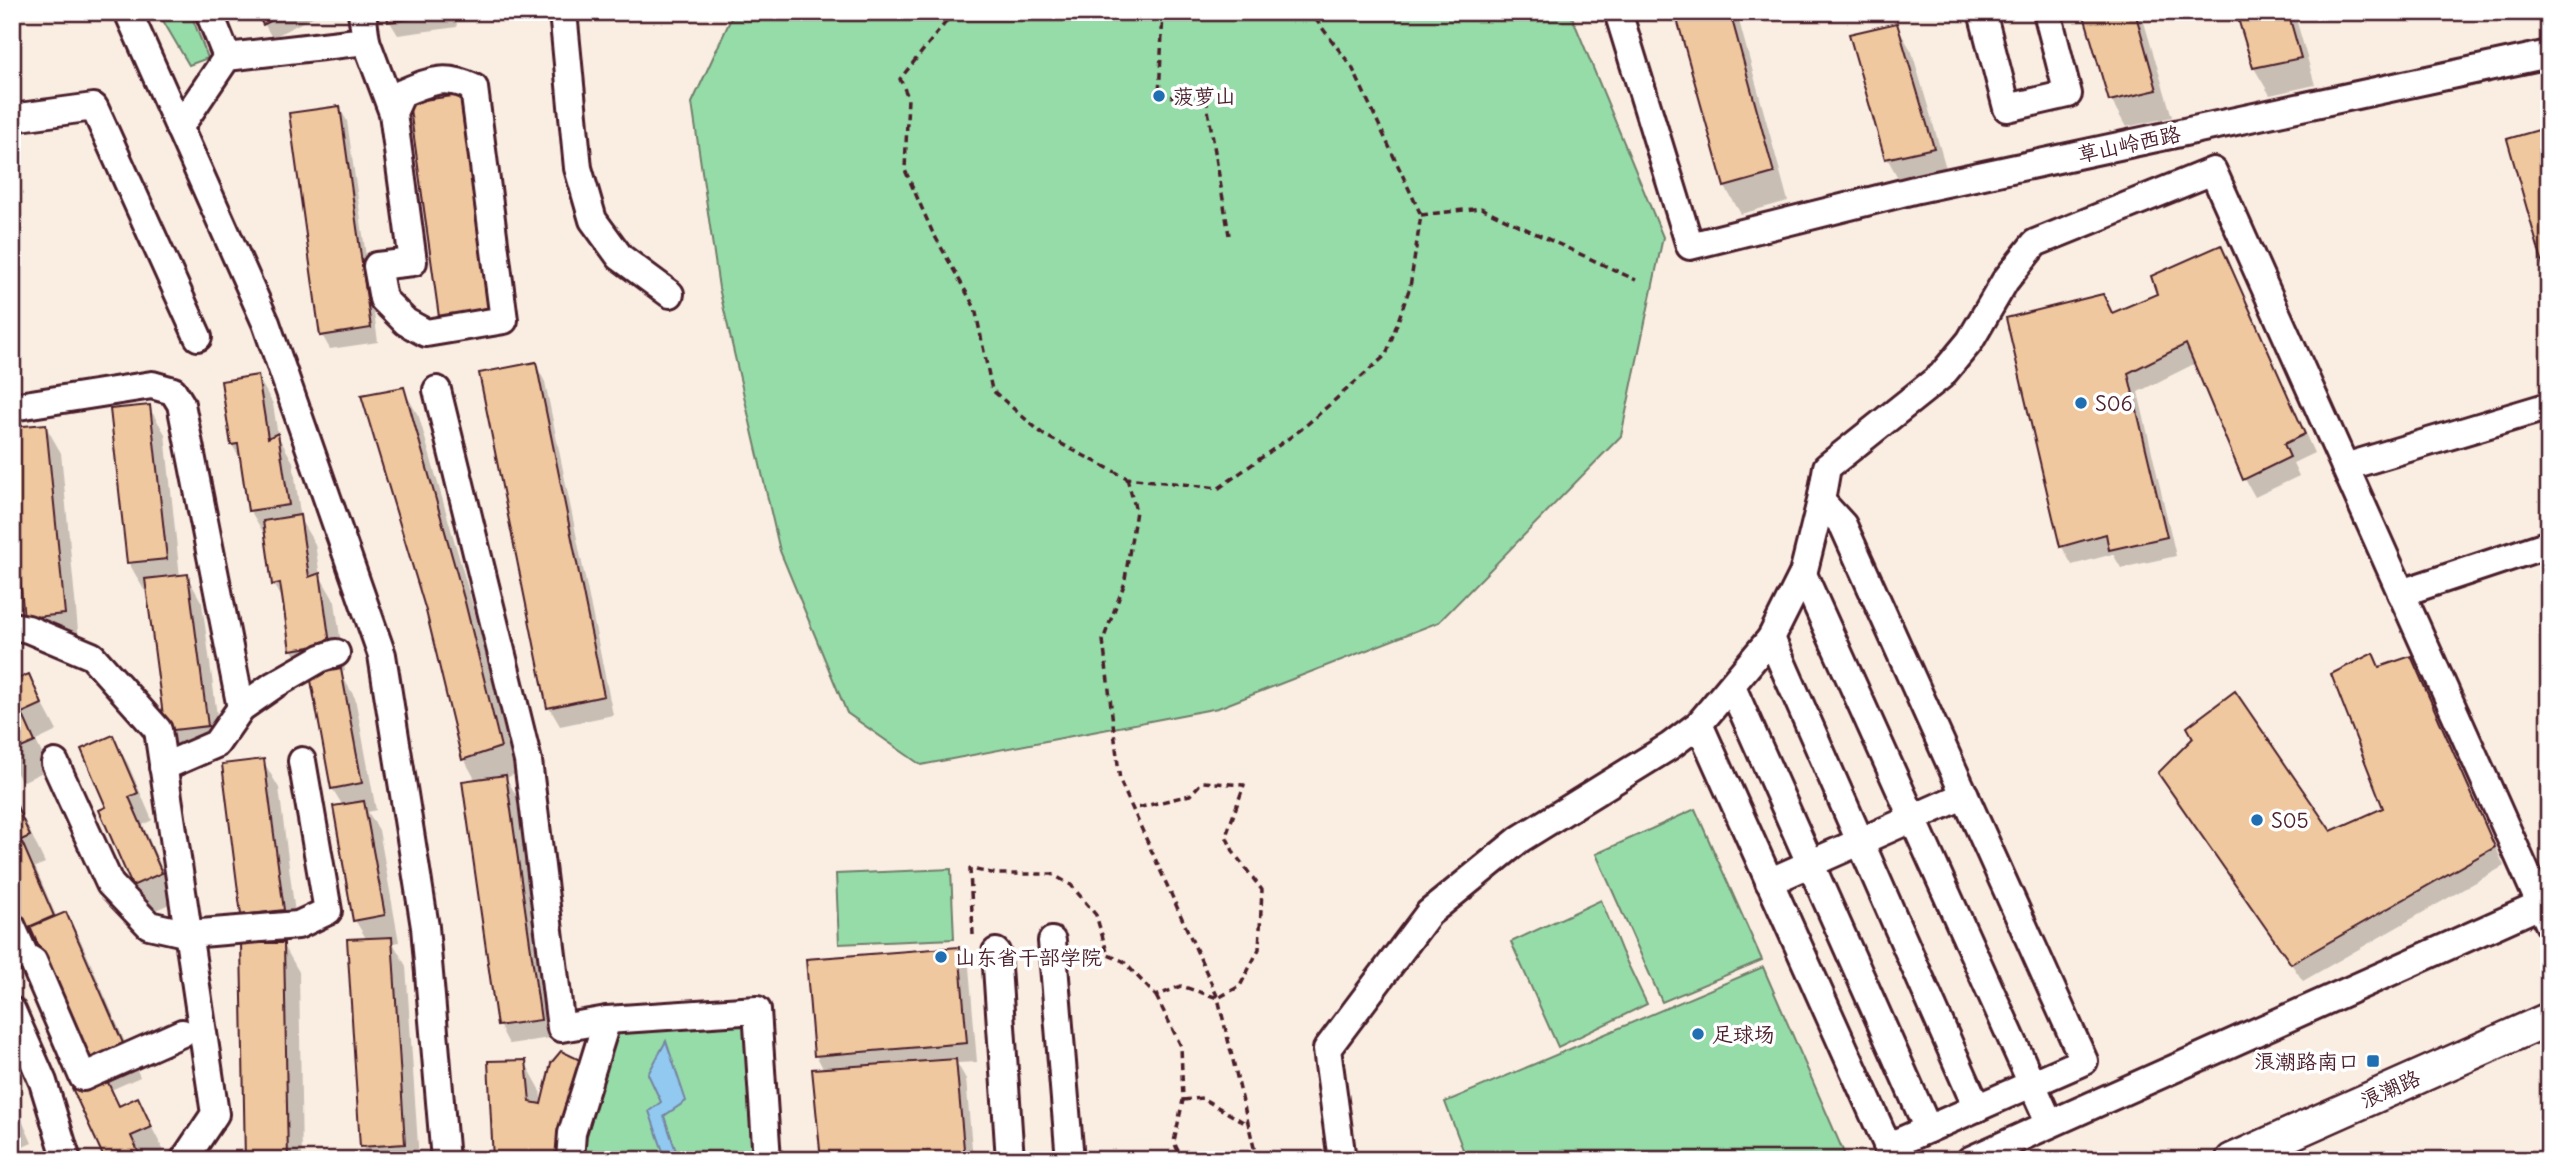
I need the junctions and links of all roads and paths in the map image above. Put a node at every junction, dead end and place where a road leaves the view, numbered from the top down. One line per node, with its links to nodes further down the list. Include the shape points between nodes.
1 (128, 12): 16 (street)
2 (209, 12): 13 (street)
3 (362, 12): 11 (street)
4 (563, 12): 20 (street, via 578,168 593,220 620,257)
5 (954, 12): 26 (path, via 900,79 908,97 905,170 932,231 975,308 992,390 1044,435)
6 (1163, 12): 18 (path, via 1159,96 1206,97)
7 (1310, 12): 17 (path, via 1352,67)
8 (1618, 12): 12 (street, 草山岭西路, via 1690,246 1918,189)
9 (1982, 12): 10 (street, via 2007,108 2068,94)
10 (2047, 12)
11 (366, 41): 13 (street); 14 (street)
12 (2549, 54)
13 (227, 57): 16 (street)
14 (393, 113): 14 (street, via 413,262 377,266 383,299 406,322 426,333 504,320 474,88 458,80 432,80 402,93)
15 (12, 118): 21 (street, via 94,107)
16 (179, 128): 67 (street, via 266,323 382,655 425,927)
17 (1421, 215): 19 (path, via 1481,208); 26 (path, via 1410,287 1386,355 1303,428 1219,488)
18 (1230, 235)
19 (1636, 280)
20 (670, 294)
21 (198, 337)
22 (437, 390): 56 (street, via 528,761 561,1028)
23 (2549, 406): 25 (street)
24 (12, 407): 35 (street, via 152,385 173,391 181,404)
25 (2345, 467): 27 (street, via 2213,171 2035,243 1941,376 1827,467); 30 (street)
26 (1127, 478): 41 (path, via 1136,511 1124,584 1103,640 1120,781)
27 (1821, 501): 29 (street); 40 (street, via 1843,525)
28 (2549, 544): 30 (street)
29 (1802, 574): 32 (street); 42 (street)
30 (2401, 593): 46 (street)
31 (12, 626): 39 (street, via 92,656 158,730)
32 (1771, 638): 34 (street); 43 (street)
33 (336, 653): 35 (street)
34 (1732, 687): 36 (street); 44 (street)
35 (241, 708): 39 (street, via 215,744)
36 (1699, 724): 45 (street); 74 (street, via 1520,839 1429,913 1327,1049)
37 (302, 761): 48 (street, via 328,911 298,925)
38 (55, 763): 48 (street, via 110,884 149,925)
39 (163, 767): 48 (street)
40 (1965, 795): 42 (street); 58 (street, via 2084,1061)
41 (1132, 809): 53 (path); 53 (path, via 1190,795 1202,782 1244,785 1226,836 1262,890 1259,949 1240,986)
42 (1912, 818): 43 (street); 58 (street)
43 (1860, 842): 44 (street); 60 (street)
44 (1811, 864): 45 (street); 63 (street)
45 (1769, 882): 64 (street)
46 (2546, 910): 61 (street)
47 (12, 927): 57 (street, via 25,956 33,961 83,1077)
48 (189, 934): 66 (street, via 215,1114)
49 (974, 935): 52 (path, via 970,869 1052,874 1071,885 1096,915 1108,956 1123,961)
50 (1052, 941): 71 (street)
51 (996, 952): 70 (street)
52 (1156, 996): 53 (path, via 1181,986); 59 (path, via 1181,1046)
53 (1218, 998): 62 (path)
54 (12, 1011): 65 (street, via 43,1082)
55 (2549, 1019): 76 (main road, 浪潮路)
56 (607, 1020): 68 (street, via 572,1133); 69 (street, via 757,1010)
57 (182, 1033)
58 (2032, 1084): 60 (street); 61 (street)
59 (1183, 1100): 62 (path, via 1202,1098); 72 (path, via 1174,1142)
60 (1977, 1108): 63 (street)
61 (2050, 1124): 75 (street)
62 (1250, 1126): 73 (path)
63 (1928, 1129): 64 (street)
64 (1890, 1153)
65 (67, 1160)
66 (184, 1160)
67 (445, 1160)
68 (570, 1160)
69 (767, 1160)
70 (1010, 1160)
71 (1070, 1160)
72 (1182, 1160)
73 (1257, 1160)
74 (1342, 1160)
75 (1970, 1160)
76 (2232, 1160)

